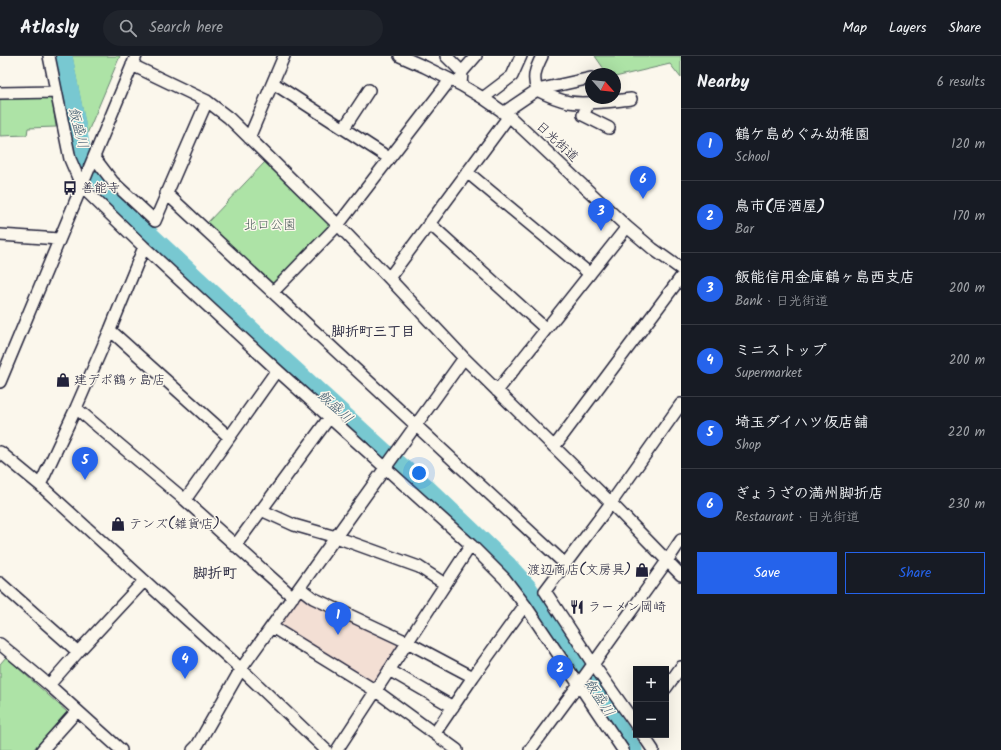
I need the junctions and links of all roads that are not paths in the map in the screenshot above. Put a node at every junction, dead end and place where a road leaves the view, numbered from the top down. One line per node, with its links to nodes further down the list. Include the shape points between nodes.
1 (49, 56): 16 (street)
2 (284, 56): 12 (street)
3 (400, 56): 11 (street, 日光街道)
4 (446, 56): 9 (street)
5 (476, 56): 9 (street)
6 (521, 56): 18 (street, via 512,76)
7 (542, 56): 15 (street, via 535,70 534,83)
8 (134, 61): 21 (street); 28 (street)
9 (462, 72): 13 (street)
10 (585, 79): 15 (street)
11 (450, 80): 13 (street, 日光街道); 29 (street)
12 (273, 83): 25 (street); 27 (street)
13 (460, 85): 18 (street, 日光街道)
14 (369, 90): 25 (street)
15 (537, 90): 22 (street, via 568,102); 24 (street)
16 (56, 92): 17 (street); 31 (street, via 70,159)
17 (0, 93)
18 (483, 98): 24 (street, 日光街道)
19 (631, 99): 20 (street)
20 (621, 100)
21 (207, 101): 27 (street); 32 (street)
22 (585, 103)
23 (590, 104): 26 (street, via 584,115)
24 (506, 114): 30 (street); 35 (street, 日光街道)
25 (344, 128): 29 (street)
26 (609, 128)
27 (249, 138): 34 (street)
28 (94, 157): 31 (street); 32 (street, via 114,182 155,221)
29 (389, 158): 34 (street)
30 (467, 172): 33 (street); 40 (street)
31 (82, 187): 37 (street); 38 (street)
32 (166, 193): 43 (street)
33 (429, 224): 42 (street); 44 (street)
34 (338, 225): 42 (street); 43 (street)
35 (627, 227): 39 (street, 日光街道); 40 (street)
36 (0, 235): 37 (street)
37 (59, 239): 48 (street)
38 (144, 247): 45 (street); 47 (street)
39 (681, 269)
40 (590, 274): 44 (street)
41 (681, 277): 55 (street)
42 (389, 278): 46 (street)
43 (273, 292): 53 (street)
44 (546, 329): 49 (street)
45 (110, 330): 51 (street); 54 (street)
46 (464, 358): 49 (street); 53 (street)
47 (277, 370): 52 (street); 54 (street)
48 (0, 382)
49 (497, 391): 55 (street)
50 (681, 404): 60 (street)
51 (76, 408): 58 (street); 59 (street)
52 (330, 418): 57 (street); 61 (street)
53 (416, 424): 57 (street); 67 (street)
54 (230, 437): 59 (street)
55 (554, 447): 60 (street)
56 (0, 452): 58 (street)
57 (385, 468): 62 (street); 65 (street)
58 (40, 486): 69 (street)
59 (185, 500): 64 (street)
60 (611, 503): 66 (street); 67 (street)
61 (262, 510): 62 (street, via 294,525); 64 (street)
62 (336, 537): 71 (street, via 419,567); 72 (street)
63 (681, 540): 66 (street)
64 (235, 546): 72 (street)
65 (471, 546): 71 (street); 73 (street, via 505,579)
66 (667, 561): 68 (street); 78 (street)
67 (565, 564): 78 (street, via 545,591)
68 (681, 575)
69 (144, 581): 77 (street); 80 (street)
70 (0, 583): 77 (street)
71 (445, 584): 75 (street)
72 (296, 592): 74 (street); 75 (street)
73 (525, 605): 82 (street); 83 (street)
74 (272, 627): 80 (street); 86 (street)
75 (407, 642): 81 (street); 82 (street)
76 (0, 644): 85 (street)
77 (78, 652): 85 (street)
78 (593, 664): 83 (street); 89 (street)
79 (681, 668): 84 (street)
80 (241, 669): 92 (street); 95 (street)
81 (389, 670): 86 (street); 87 (street)
82 (473, 677): 87 (street)
83 (579, 684): 98 (street); 99 (street)
84 (669, 684)
85 (49, 685): 88 (street)
86 (376, 691): 90 (street); 96 (street)
87 (453, 707): 90 (street)
88 (78, 711): 93 (street); 94 (street)
89 (633, 721)
90 (435, 733): 97 (street)
91 (645, 738): 100 (street)
92 (198, 749)
93 (42, 750)
94 (121, 750)
95 (326, 750)
96 (337, 750)
97 (457, 750)
98 (530, 750)
99 (623, 750)
100 (653, 750)

